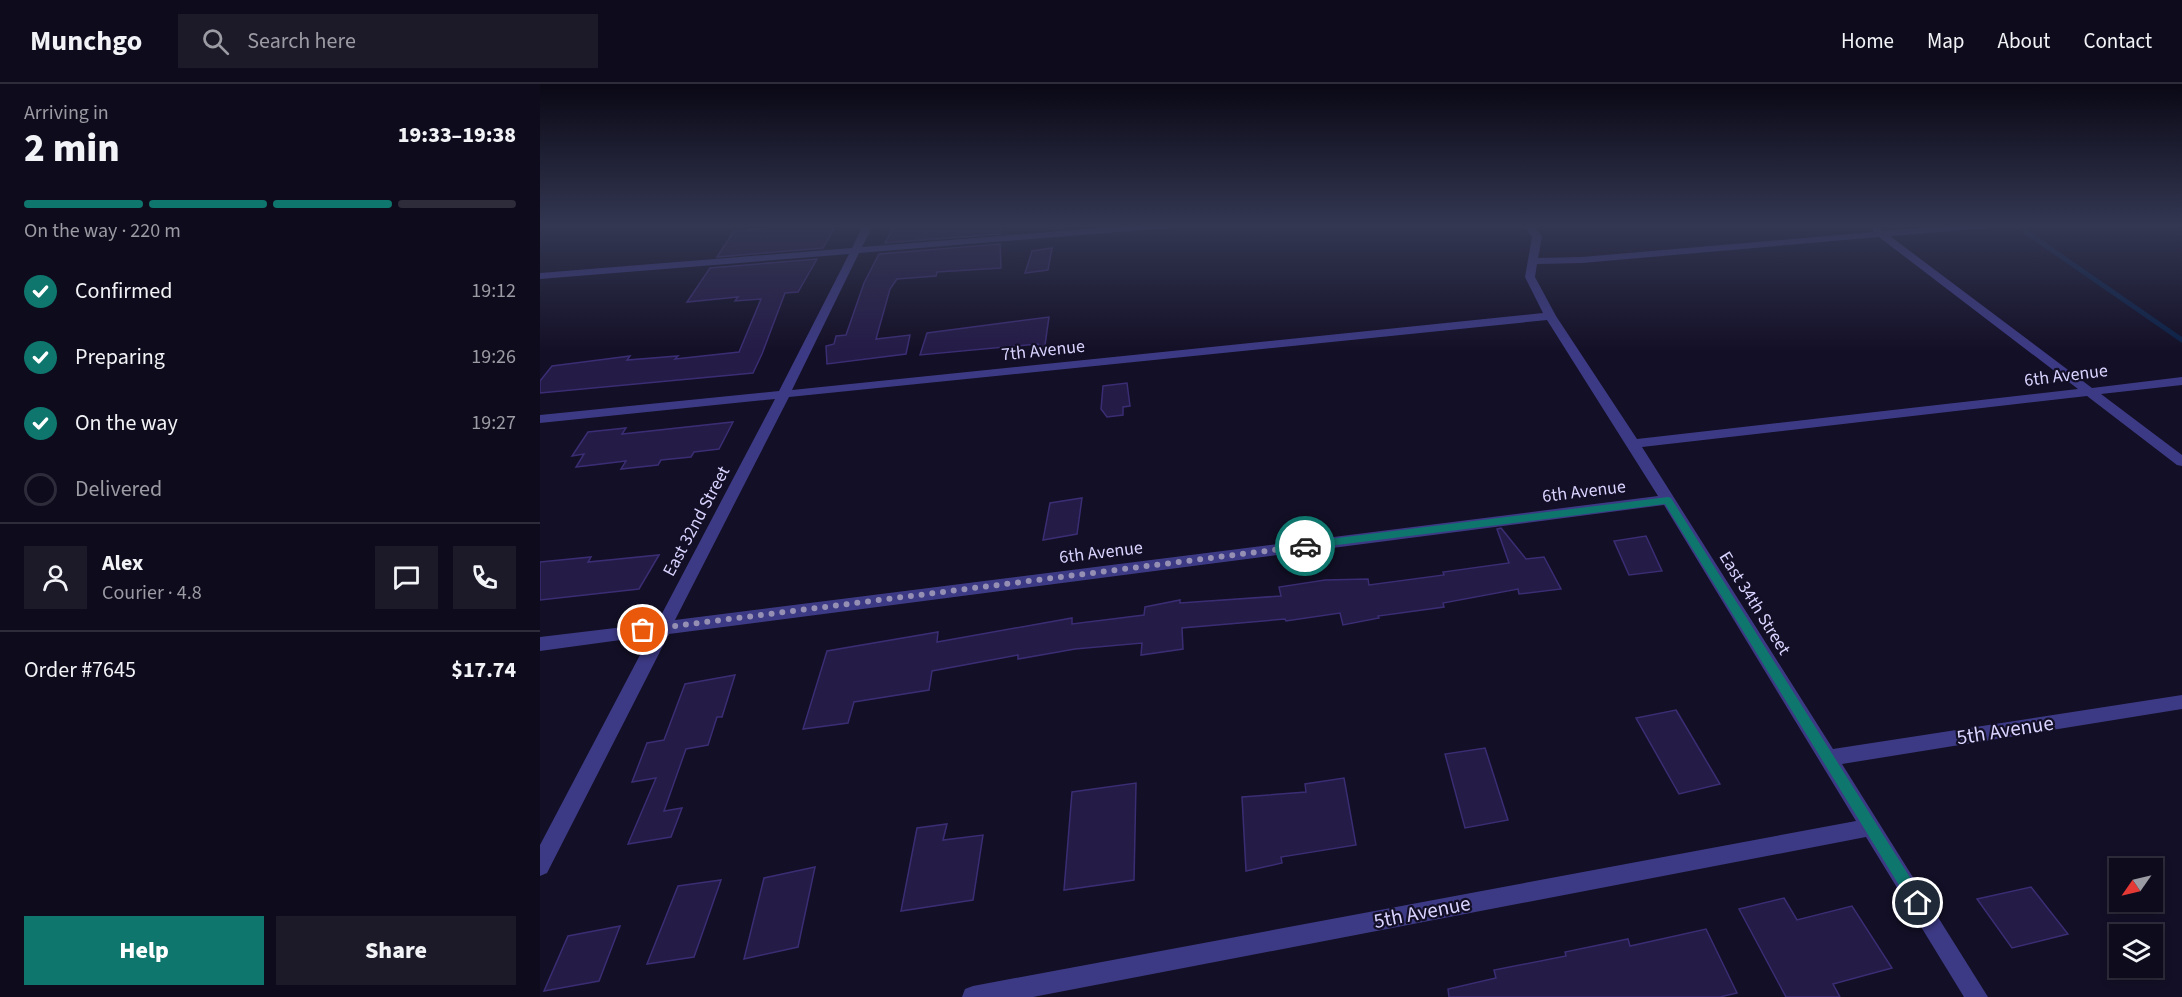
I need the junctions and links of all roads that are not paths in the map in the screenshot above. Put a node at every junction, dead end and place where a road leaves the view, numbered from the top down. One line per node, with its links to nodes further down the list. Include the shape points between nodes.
1 (642, 268): 5 (street)
2 (847, 268): 9 (street, East 32nd Street)
3 (1531, 268): 6 (street, East 34th Street, via 1530,277)
4 (1925, 268): 8 (street)
5 (540, 276)
6 (1550, 316): 9 (street, 7th Avenue); 11 (street, East 34th Street)
7 (2182, 381): 8 (street, 6th Avenue)
8 (2090, 393): 11 (street, 6th Avenue); 12 (street)
9 (784, 394): 10 (street, 7th Avenue); 14 (street, East 32nd Street)
10 (540, 419)
11 (1633, 444): 13 (street, East 34th Street)
12 (2182, 462)
13 (1668, 500): 14 (street, 6th Avenue); 17 (street, East 34th Street)
14 (663, 627): 15 (street, 6th Avenue); 19 (street, East 32nd Street)
15 (540, 644)
16 (2182, 702): 17 (street, 5th Avenue)
17 (1828, 758): 18 (street, East 34th Street)
18 (1872, 827): 20 (street, 5th Avenue); 21 (street, East 34th Street)
19 (540, 866)
20 (973, 997)
21 (1977, 997)

